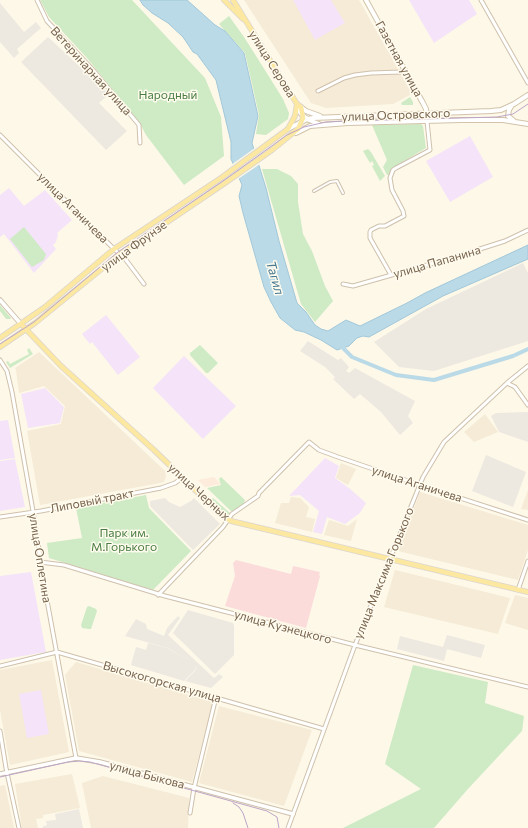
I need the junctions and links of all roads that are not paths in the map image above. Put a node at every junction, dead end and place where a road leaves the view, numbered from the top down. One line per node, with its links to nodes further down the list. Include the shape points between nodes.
1 (38, 0): 25 (street, Ветеринарная улица, via 47,21 94,71 139,125)
2 (224, 0): 8 (main road, улица Серова)
3 (233, 0): 8 (main road, улица Серова)
4 (366, 0): 9 (main road, Газетная улица)
5 (481, 0): 6 (street)
6 (488, 13): 7 (street); 10 (street)
7 (483, 15)
8 (248, 24): 14 (main road, улица Серова)
9 (405, 70): 11 (street, via 355,75); 15 (main road, Газетная улица)
10 (528, 83)
11 (318, 91)
12 (528, 95): 13 (main road, улица Островского)
13 (512, 105): 15 (main road, улица Островского, via 491,111); 19 (main road, via 508,116)
14 (299, 106): 16 (main road, улица Серова); 17 (main road, улица Серова); 22 (main road, улица Серова)
15 (427, 113): 16 (main road, улица Островского); 18 (main road, Газетная улица)
16 (325, 117): 17 (main road, улица Островского)
17 (304, 119): 20 (main road); 22 (main road, улица Островского); 24 (main road)
18 (427, 121): 19 (main road, улица Островского); 20 (main road, улица Островского); 33 (street, via 430,150 396,168 390,178 392,190 404,216 370,232 370,238)
19 (514, 122): 21 (main road, улица Островского)
20 (321, 124): 24 (main road, улица Островского, via 304,128)
21 (528, 124)
22 (288, 129): 26 (main road, улица Островского)
23 (0, 135): 31 (street, улица Аганичева)
24 (292, 135): 27 (main road, улица Островского)
25 (140, 142)
26 (268, 144): 31 (main road, улица Фрунзе)
27 (272, 150): 32 (main road, улица Фрунзе)
28 (314, 191): 29 (street, via 337,181)
29 (343, 193)
30 (528, 230): 33 (street, улица Папанина, via 484,248)
31 (114, 249): 32 (street, улица Аганичева); 37 (main road, улица Фрунзе)
32 (120, 254): 34 (street, улица Аганичева); 38 (main road, улица Фрунзе)
33 (391, 275): 35 (street, улица Папанина, via 353,286)
34 (144, 284)
35 (343, 284)
36 (0, 300): 37 (street, улица Черных)
37 (21, 324): 38 (main road, улица Черных); 39 (main road, улица Фрунзе)
38 (26, 330): 40 (main road, улица Фрунзе); 45 (main road, улица Черных, via 61,366)
39 (0, 338)
40 (0, 346)
41 (0, 360): 47 (street, улица Оплетина, via 8,375)
42 (528, 366): 43 (street, улица Максима Горького)
43 (507, 383): 44 (street, via 515,387); 46 (street, улица Максима Горького, via 444,442)
44 (528, 406)
45 (182, 478): 47 (street, Липовый тракт, via 161,488); 49 (main road, улица Черных)
46 (420, 485): 49 (street, улица Аганичева, via 319,450 309,442 258,493 257,497 232,514); 50 (street, улица Аганичева); 51 (street, улица Максима Горького)
47 (33, 511): 48 (street, Липовый тракт); 53 (street, улица Оплетина)
48 (0, 517)
49 (228, 520): 51 (main road, улица Черных); 56 (street)
50 (528, 520)
51 (391, 559): 54 (main road, улица Черных); 57 (street, улица Максима Горького)
52 (528, 561): 54 (street)
53 (40, 562): 56 (street, улица Кузнецкого, via 64,565); 58 (street, улица Оплетина)
54 (518, 590): 55 (main road, улица Черных)
55 (528, 592)
56 (158, 595): 57 (street, улица Кузнецкого)
57 (355, 646): 60 (street, улица Кузнецкого); 62 (street, улица Максима Горького)
58 (57, 652): 59 (street, Высокогорская улица); 61 (street, Высокогорская улица); 64 (street, улица Оплетина)
59 (0, 666)
60 (528, 687)
61 (216, 697): 62 (street, Высокогорская улица); 67 (street)
62 (324, 729): 69 (street, улица Максима Горького)
63 (0, 731): 65 (street)
64 (76, 758): 65 (street, улица Быкова); 67 (street, улица Быкова, via 100,762)
65 (7, 772): 66 (street, улица Быкова); 70 (street)
66 (0, 774)
67 (194, 788): 68 (street); 69 (street, улица Быкова)
68 (190, 813)
69 (293, 814): 71 (street, улица Максима Горького)
70 (19, 828)
71 (288, 828)

